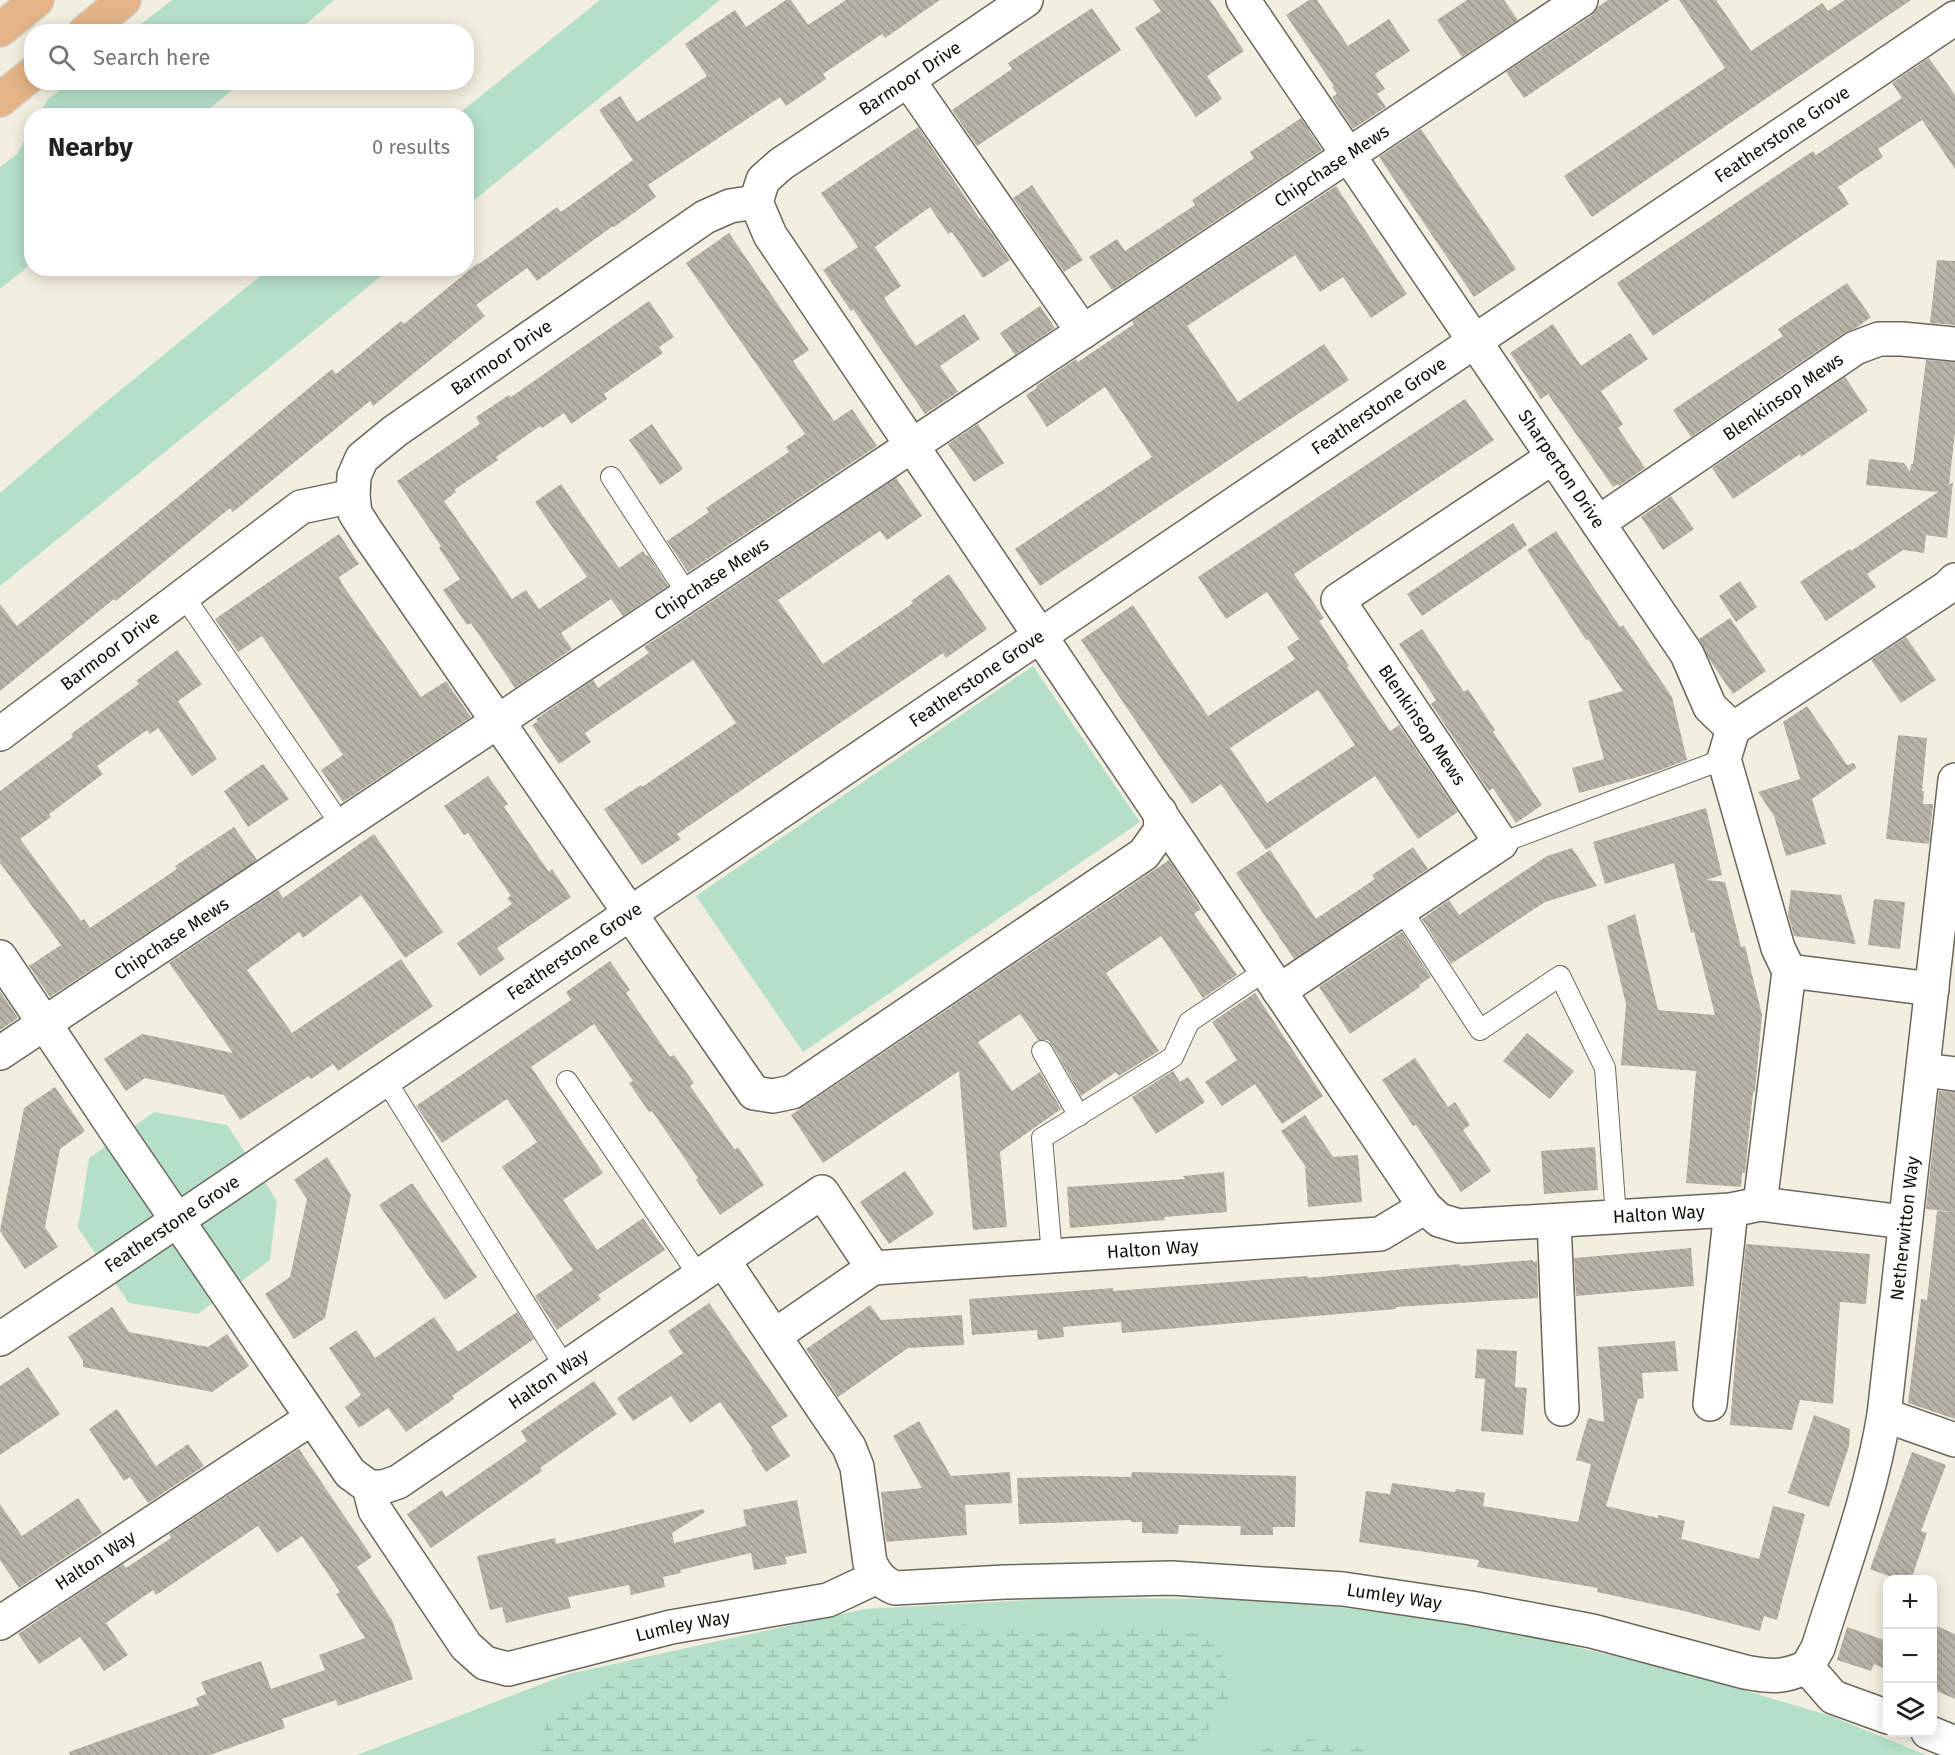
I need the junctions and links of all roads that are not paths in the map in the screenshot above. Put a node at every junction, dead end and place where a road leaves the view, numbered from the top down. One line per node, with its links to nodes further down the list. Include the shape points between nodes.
1 (37, 0): 8 (highway)
2 (124, 0): 7 (highway)
3 (1026, 0): 10 (street, Barmoor Drive)
4 (1243, 0): 12 (street, Sharperton Drive)
5 (1581, 0): 12 (street, Chipchase Mews)
6 (1955, 18): 15 (street, Featherstone Grove)
7 (95, 24)
8 (0, 30)
9 (24, 80): 11 (highway)
10 (908, 80): 13 (street, Barmoor Drive, via 781,164 764,180); 14 (street)
11 (0, 100)
12 (1348, 155): 14 (street, Chipchase Mews); 15 (street, Sharperton Drive)
13 (756, 202): 17 (street, via 770,235); 20 (street, Barmoor Drive, via 730,206 705,217 395,430 362,458 354,476)
14 (1083, 332): 17 (street, Chipchase Mews)
15 (1474, 341): 18 (street, Sharperton Drive); 25 (street, Featherstone Grove)
16 (1955, 344): 21 (street, Blenkinsop Mews, via 1879,339 1855,348)
17 (913, 446): 24 (street, Chipchase Mews); 25 (street)
18 (1553, 457): 21 (street, Sharperton Drive); 32 (street, Blenkinsop Mews, via 1338,600)
19 (611, 477): 24 (lane)
20 (353, 496): 23 (street, Barmoor Drive, via 302,507); 26 (street, via 355,513)
21 (1598, 523): 28 (street, Sharperton Drive, via 1687,654)
22 (1955, 580): 28 (street)
23 (183, 595): 27 (street, Barmoor Drive); 31 (lane)
24 (688, 595): 26 (street, Chipchase Mews)
25 (1041, 635): 30 (street); 34 (street, Featherstone Grove)
26 (498, 721): 31 (street, Chipchase Mews); 34 (street)
27 (0, 734)
28 (1729, 744): 32 (lane); 36 (street, via 1778,948)
29 (1955, 780): 38 (street, Netherwitton Way)
30 (1160, 812): 34 (street, via 1161,830 1144,854 792,1092 773,1096 754,1093); 37 (street)
31 (341, 825): 39 (street, Chipchase Mews)
32 (1501, 843): 33 (street)
33 (1401, 909): 37 (street); 49 (lane, via 1480,1030 1560,976 1605,1068)
34 (630, 913): 44 (street, Featherstone Grove)
35 (0, 957): 39 (street)
36 (1789, 971): 38 (street); 48 (street)
37 (1273, 980): 46 (lane, via 1189,1022 1173,1057); 47 (street, Halton Way)
38 (1932, 989): 42 (street, Netherwitton Way)
39 (45, 1023): 41 (street, Chipchase Mews); 50 (street)
40 (1042, 1051): 46 (lane)
41 (0, 1053)
42 (1923, 1070): 43 (street); 52 (street, Netherwitton Way)
43 (1955, 1074)
44 (385, 1079): 50 (street, Featherstone Grove); 58 (lane)
45 (567, 1081): 54 (lane)
46 (1078, 1116): 53 (lane, via 1042,1138)
47 (1425, 1207): 51 (street, Halton Way, via 1439,1220 1459,1226); 53 (street, Halton Way, via 1380,1234)
48 (1746, 1207): 49 (street, Halton Way); 52 (street, Halton Way); 59 (street)
49 (1616, 1217): 51 (street, Halton Way)
50 (177, 1219): 57 (street, Featherstone Grove); 62 (street)
51 (1554, 1221): 60 (street)
52 (1904, 1221): 61 (street, Netherwitton Way)
53 (1052, 1256): 55 (street, Halton Way)
54 (711, 1268): 55 (street, Halton Way, via 822,1192); 56 (street); 58 (street, Halton Way)
55 (873, 1268): 56 (street)
56 (774, 1336): 65 (street, via 849,1447 857,1467 870,1563)
57 (0, 1339)
58 (565, 1367): 64 (street, Halton Way, via 398,1482)
59 (1710, 1404)
60 (1562, 1409)
61 (1884, 1415): 63 (street); 67 (street, Netherwitton Way, via 1861,1514 1818,1648)
62 (312, 1418): 64 (street, via 350,1473); 66 (street, Halton Way)
63 (1955, 1440)
64 (369, 1487): 65 (street, Lumley Way, via 375,1510 466,1646 486,1663 508,1669 671,1627 828,1600)
65 (877, 1577): 67 (street, Lumley Way, via 895,1588 1172,1578 1343,1589 1592,1631 1768,1676 1787,1676)
66 (0, 1623)
67 (1807, 1667): 68 (street, via 1833,1696)
68 (1883, 1715)
69 (1937, 1736): 70 (street)
70 (1955, 1743)

